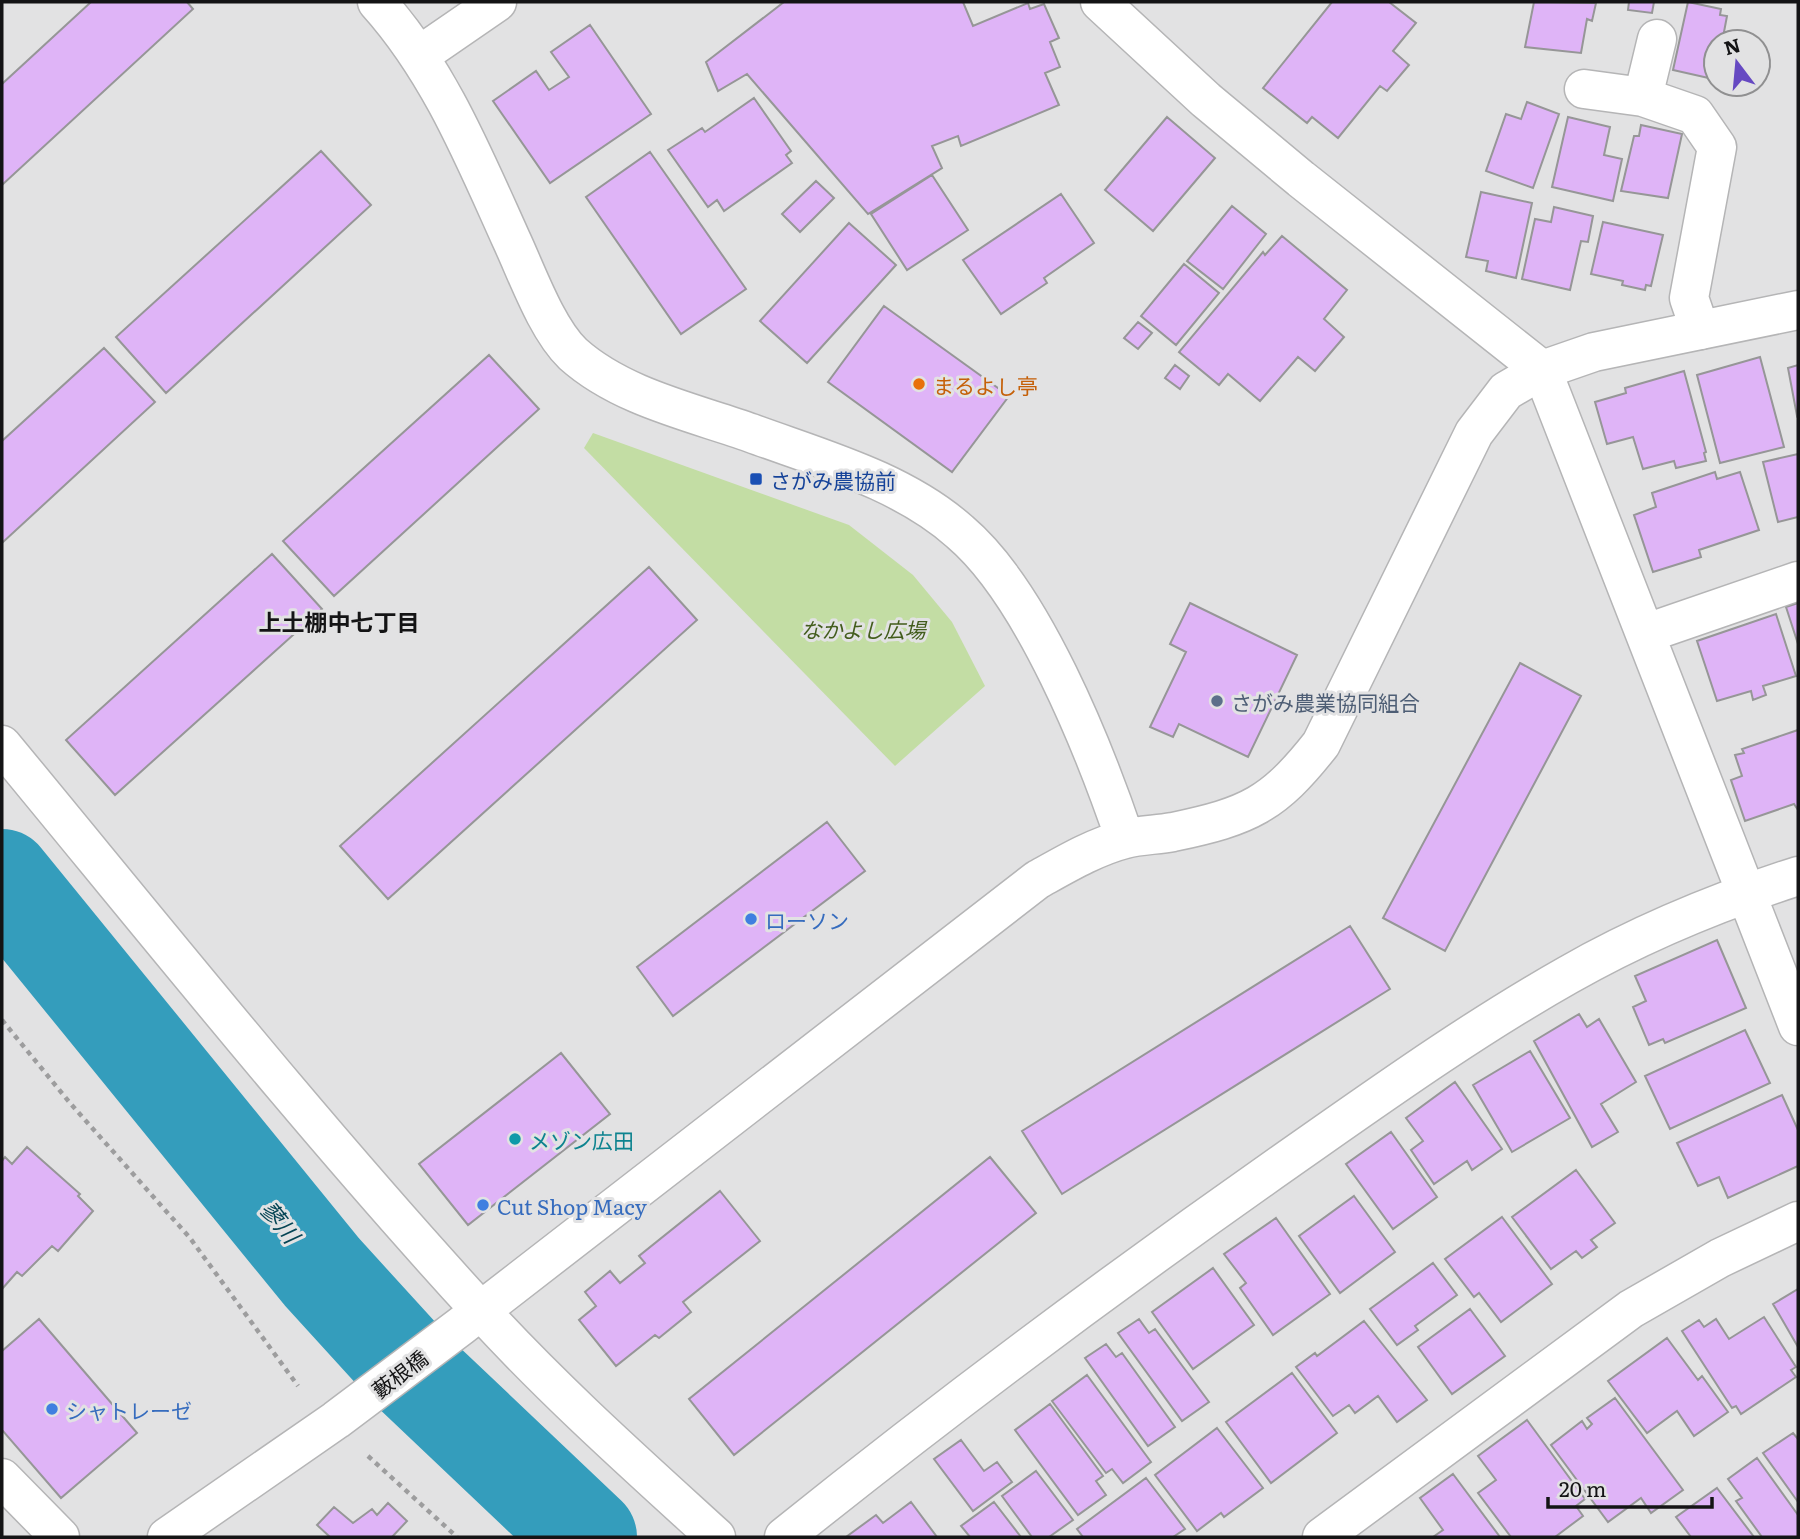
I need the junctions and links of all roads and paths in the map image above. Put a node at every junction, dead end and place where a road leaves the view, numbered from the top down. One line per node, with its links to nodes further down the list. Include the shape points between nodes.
1 (377, 2): 5 (street)
2 (497, 2): 5 (street)
3 (1100, 2): 10 (street, via 1291,171)
4 (1657, 39): 7 (street)
5 (420, 55): 14 (street, via 449,105 549,318 571,352 609,382 853,471 909,496 959,530 1007,582 1110,796)
6 (1584, 89): 7 (street)
7 (1643, 97): 9 (street, via 1695,115 1717,147 1689,298)
8 (1798, 310): 9 (street, 藪根橋)
9 (1700, 330): 10 (street, 藪根橋, via 1594,352)
10 (1542, 370): 12 (street); 14 (street, 藪根橋, via 1507,391 1474,433 1321,744 1293,779 1270,799 1232,818)
11 (1798, 581): 12 (street)
12 (1647, 633): 16 (street)
13 (2, 745): 20 (street)
14 (1125, 839): 20 (street, 藪根橋, via 1037,880)
15 (1798, 876): 16 (street)
16 (1746, 893): 18 (street); 28 (street, via 1570,973 1474,1031 1144,1260)
17 (2, 1020): 21 (path, via 190,1238)
18 (1798, 1026)
19 (1798, 1221): 29 (street, via 1720,1258 1631,1309)
20 (471, 1319): 25 (street, 藪根橋); 27 (street)
21 (303, 1392)
22 (363, 1451): 26 (path)
23 (2, 1478): 24 (street)
24 (61, 1537)
25 (167, 1537)
26 (457, 1537)
27 (716, 1537)
28 (784, 1537)
29 (1322, 1537)

